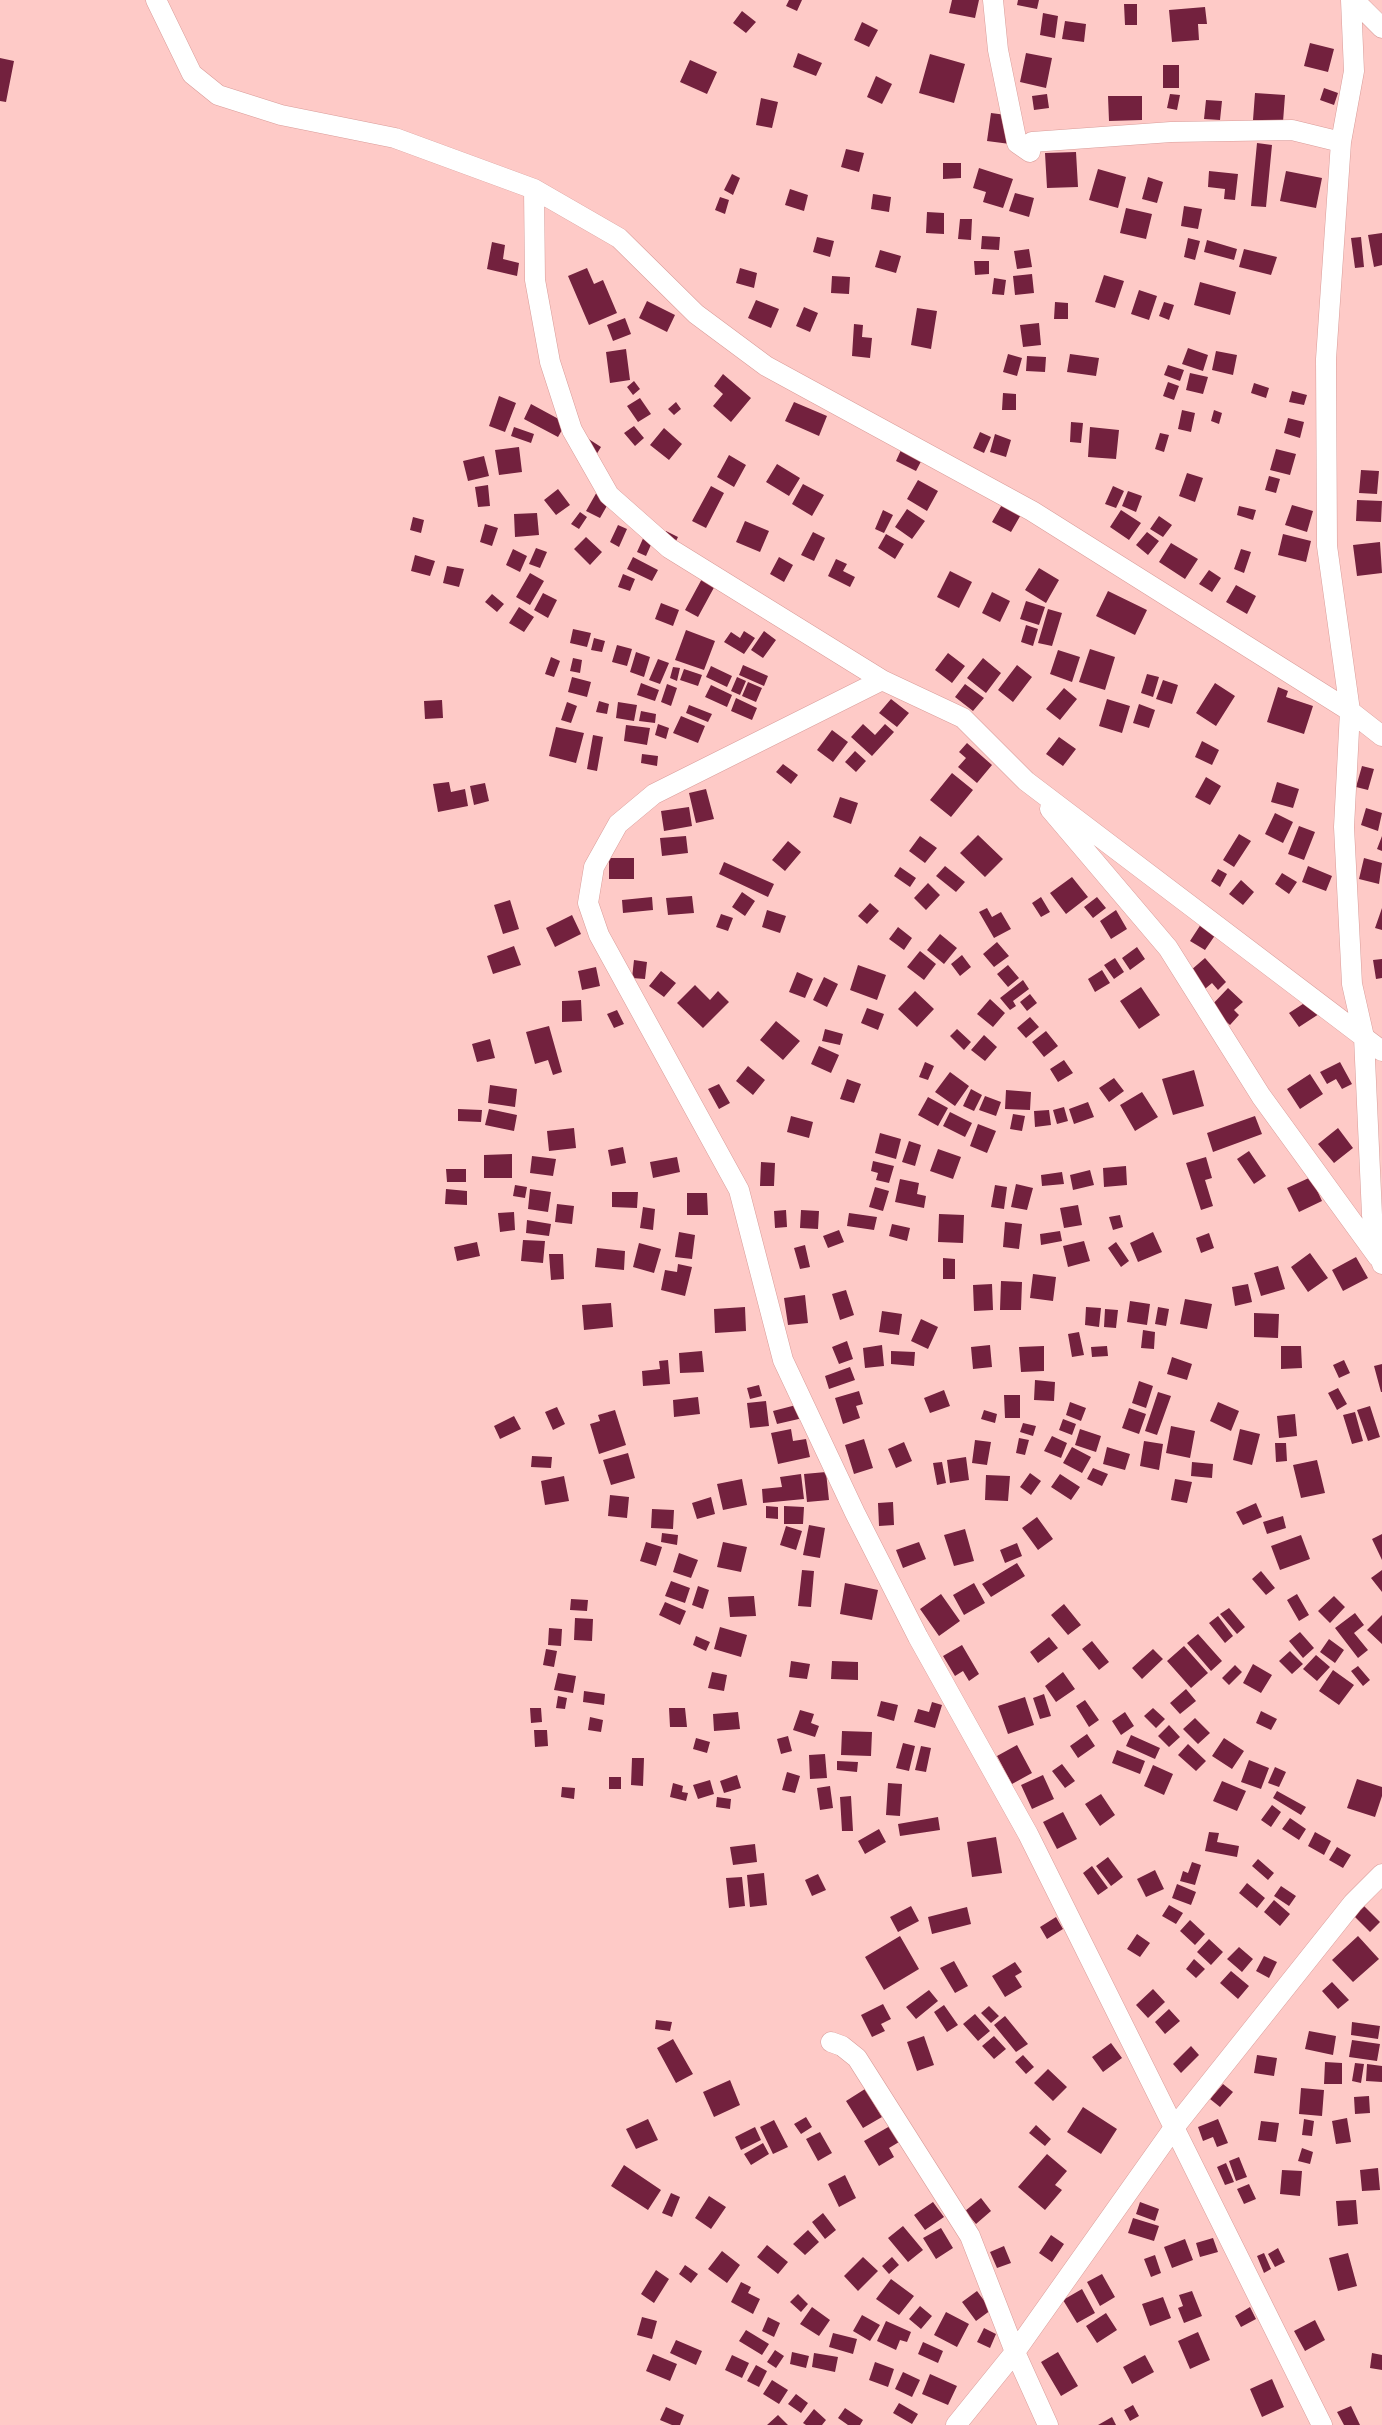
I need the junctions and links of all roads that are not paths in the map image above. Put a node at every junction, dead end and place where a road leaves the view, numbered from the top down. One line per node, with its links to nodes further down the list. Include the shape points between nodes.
1 (156, 0): 6 (street, via 192,74 218,95 281,115 395,138)
2 (993, 0): 5 (street, via 998,50 1017,143 1030,153 1032,142 1171,132 1292,130)
3 (1353, 0): 4 (street); 5 (street, via 1354,71)
4 (1382, 28)
5 (1341, 142): 8 (street, via 1326,358 1327,546)
6 (534, 189): 7 (street, via 535,280 550,362 572,430 609,495 669,548); 8 (street, via 619,238 696,314 766,366 1032,511)
7 (882, 680): 10 (street, via 963,718); 16 (street, via 654,794 618,824 594,867 588,903 599,935 740,1190 783,1360 855,1513 918,1637 1028,1834)
8 (1350, 711): 9 (street); 11 (street, via 1344,827 1352,984)
9 (1382, 736)
10 (1026, 781): 11 (street); 13 (street, via 1168,948 1261,1096)
11 (1364, 1037): 12 (street); 13 (street, via 1372,1215)
12 (1382, 1051)
13 (1382, 1262)
14 (1382, 1874): 16 (street, via 1353,1903)
15 (831, 2042): 17 (street, via 857,2058 970,2236)
16 (1173, 2129): 17 (street); 20 (street)
17 (1015, 2352): 18 (street); 19 (street)
18 (956, 2425)
19 (1048, 2425)
20 (1322, 2425)

